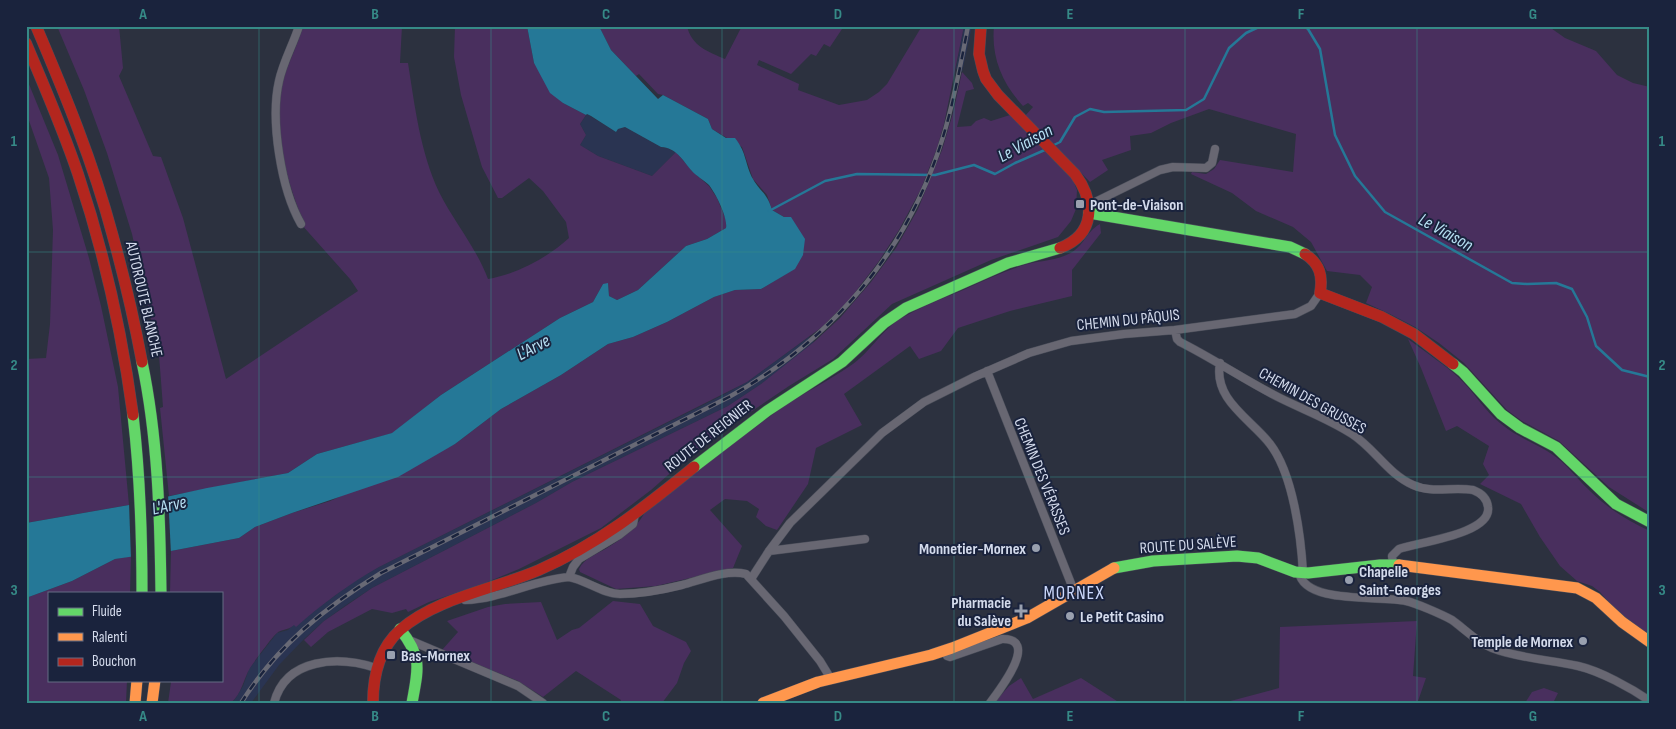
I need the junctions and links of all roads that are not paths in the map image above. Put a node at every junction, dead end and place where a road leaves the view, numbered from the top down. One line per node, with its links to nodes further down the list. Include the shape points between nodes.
1 (36, 26): 22 (main road, AUTOROUTE BLANCHE, via 106,207 127,285 151,416 160,513)
2 (299, 26): 7 (street, via 280,76 276,117 287,187)
3 (981, 26): 6 (main road, via 978,53 983,74 1013,111 1075,174 1087,192)
4 (26, 43): 21 (main road, AUTOROUTE BLANCHE, via 58,119 90,213 118,323 133,418 141,499)
5 (1215, 149): 6 (street, via 1212,163 1206,168 1160,170)
6 (1089, 209): 8 (main road, via 1290,246 1305,252 1317,264 1322,280); 12 (main road, ROUTE DE REIGNIER, via 1083,230 1066,246 1018,259 899,312 845,360 736,432)
7 (301, 224)
8 (1320, 293): 9 (street, CHEMIN DU PÂQUIS, via 1311,306 1295,314); 13 (main road, via 1382,317 1414,334 1463,372 1505,418 1556,448 1616,504)
9 (1175, 330): 10 (street, CHEMIN DES GRUSSES, via 1180,342); 11 (street, CHEMIN DU PÂQUIS, via 1070,341 1029,352)
10 (1220, 363): 16 (street, CHEMIN DES GRUSSES, via 1280,398 1349,432 1407,482 1431,490 1473,490 1486,500 1488,512 1476,526 1399,549 1392,556); 17 (street, via 1218,374 1223,390 1272,447 1286,475 1301,544)
11 (987, 371): 15 (street, CHEMIN DU PÂQUIS, via 924,402 898,420 799,514); 20 (street, CHEMIN DES VÉRASSES)
12 (635, 514): 18 (street, via 633,524 578,559); 23 (main road, ROUTE DE REIGNIER, via 560,559)
13 (1650, 522)
14 (865, 538): 15 (street)
15 (769, 551): 19 (street, CHEMIN DU PÂQUIS)
16 (1392, 564): 17 (main road, ROUTE DU SALÈVE); 26 (main road, ROUTE DU SALÈVE, via 1585,590)
17 (1301, 573): 20 (main road, ROUTE DU SALÈVE, via 1244,556 1166,560 1114,568); 32 (street, via 1303,583 1319,592 1406,600 1449,619 1484,645 1583,668)
18 (569, 577): 19 (street, via 620,594 679,586 740,572); 23 (street, via 480,600)
19 (751, 579): 29 (street, via 820,661)
20 (1074, 591): 27 (main road, ROUTE DU SALÈVE, via 1020,621)
21 (142, 592)
22 (160, 592)
23 (458, 600): 24 (main road, ROUTE DE REIGNIER, via 422,615)
24 (400, 629): 25 (main road); 28 (main road, ROUTE DE REIGNIER, via 386,646)
25 (409, 640): 37 (main road, via 418,664); 38 (street, via 518,686)
26 (1650, 642)
27 (945, 651): 29 (main road, ROUTE DU SALÈVE); 40 (street, via 950,657 1002,639 1014,642 1018,649 1016,661)
28 (376, 668): 35 (street, via 353,662 323,662 304,667 285,681); 36 (main road, ROUTE DE REIGNIER)
29 (831, 679): 39 (main road, ROUTE DU SALÈVE)
30 (137, 682): 33 (main road)
31 (155, 682): 34 (main road)
32 (1650, 701)
33 (135, 703)
34 (152, 703)
35 (274, 703)
36 (373, 703)
37 (412, 703)
38 (543, 703)
39 (764, 703)
40 (990, 703)

